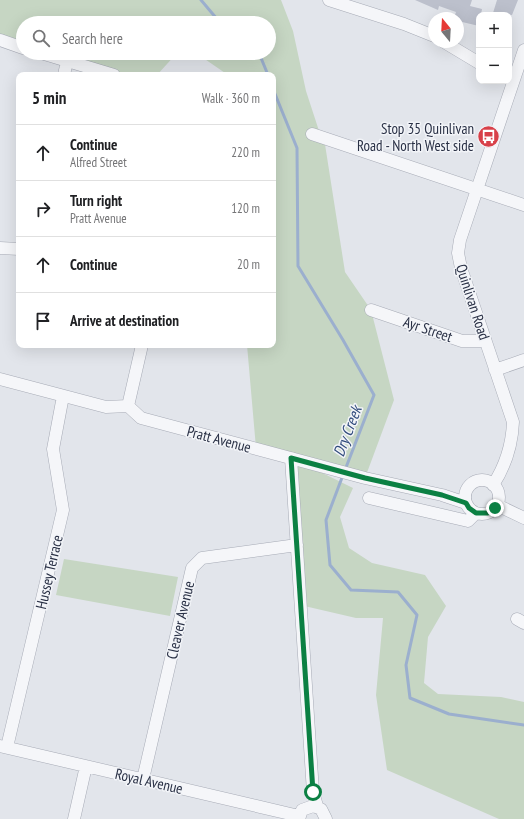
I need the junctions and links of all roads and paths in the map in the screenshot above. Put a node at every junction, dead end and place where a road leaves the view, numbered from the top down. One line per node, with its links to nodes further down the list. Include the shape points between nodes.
1 (328, 0): 2 (street)
2 (428, 34)
3 (0, 40): 4 (street)
4 (16, 46)
5 (454, 48): 9 (street)
6 (524, 50): 12 (street, Quinlivan Road)
7 (64, 60): 8 (street)
8 (67, 61): 10 (street); 11 (street)
9 (476, 61)
10 (65, 72)
11 (104, 72)
12 (512, 75)
13 (509, 84): 15 (street, Quinlivan Road)
14 (312, 134): 15 (street)
15 (477, 189): 16 (street); 20 (street, Quinlivan Road, via 458,253)
16 (524, 205)
17 (0, 248): 18 (street)
18 (16, 249)
19 (371, 310): 20 (street, Ayr Street, via 462,341)
20 (485, 340): 23 (street, Quinlivan Road)
21 (141, 348): 26 (street)
22 (524, 360): 23 (street)
23 (495, 370): 28 (street, Quinlivan Road, via 513,422 512,440 504,468)
24 (0, 380): 25 (street)
25 (63, 396): 26 (street, via 106,407); 35 (street, Hussey Terrace, via 52,449 64,510)
26 (128, 406): 27 (street, Pratt Avenue, via 141,418)
27 (291, 458): 30 (street, Pratt Avenue, via 365,478); 34 (street)
28 (493, 485): 30 (street, via 482,480 473,482); 31 (street, via 499,496)
29 (369, 498): 32 (street, via 468,521)
30 (466, 498): 32 (street, via 469,508)
31 (497, 505): 32 (street, via 488,513); 33 (street)
32 (476, 513)
33 (524, 518)
34 (297, 545): 37 (street, Cleaver Avenue, via 202,558 192,568); 38 (street, via 313,792)
35 (4, 747): 36 (street, Royal Avenue)
36 (86, 766): 37 (street, Royal Avenue); 39 (street)
37 (143, 779): 38 (street, Royal Avenue)
38 (305, 812): 40 (street, via 324,812)
39 (74, 819)
40 (326, 819)

